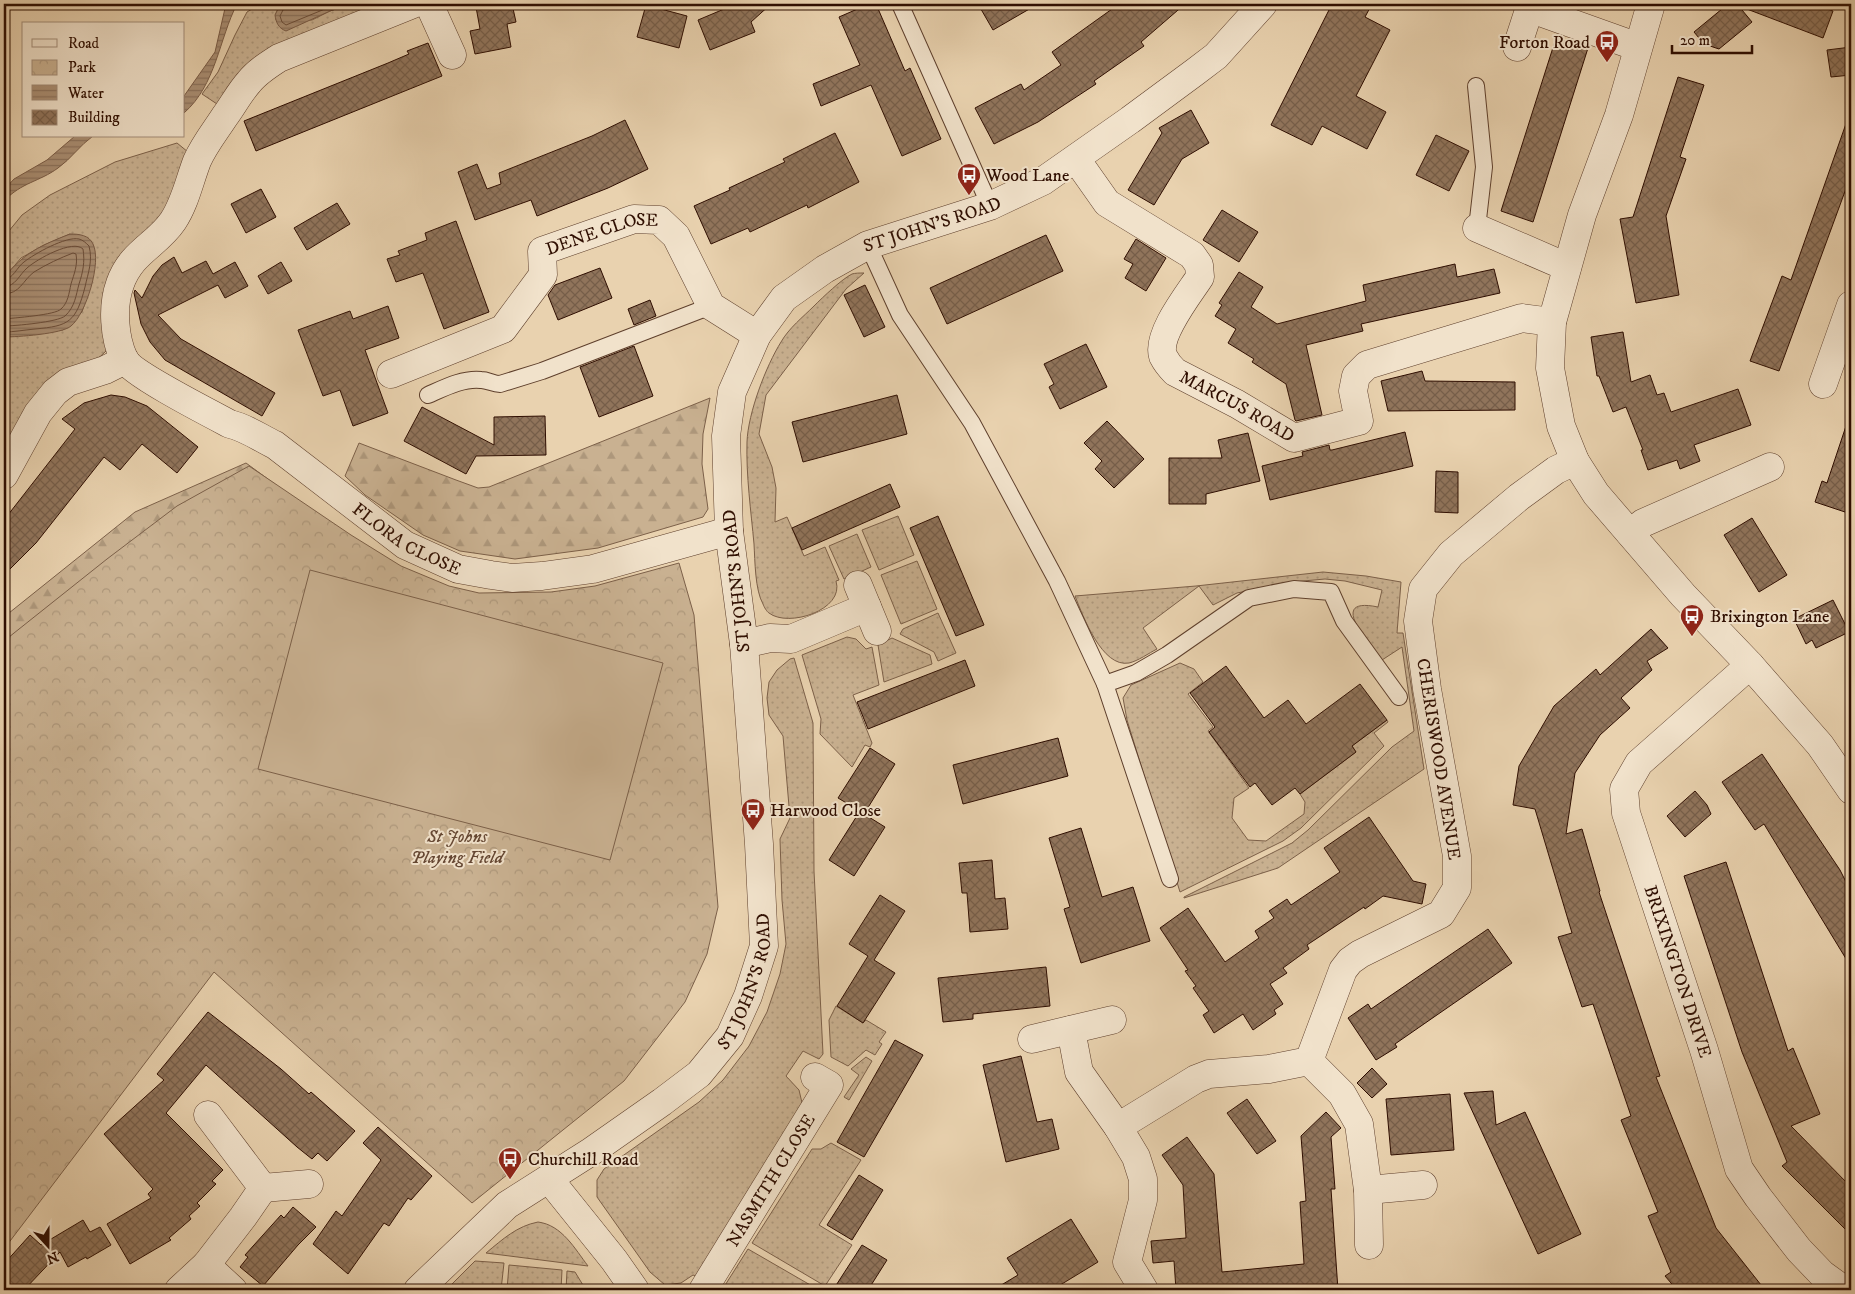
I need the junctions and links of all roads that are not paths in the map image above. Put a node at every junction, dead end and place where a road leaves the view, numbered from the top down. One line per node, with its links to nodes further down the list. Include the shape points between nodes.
1 (413, 4): 20 (street, via 279,58 249,82 198,160 190,187 172,223 138,254 123,276 116,316 117,338)
2 (429, 4): 9 (street)
3 (900, 4): 12 (lane)
4 (1263, 4): 11 (street, ST JOHN'S ROAD, via 1216,56)
5 (1651, 4): 8 (street)
6 (1530, 6): 7 (street); 8 (street)
7 (1517, 47)
8 (1638, 47): 15 (street, via 1619,115 1582,215)
9 (452, 55)
10 (1476, 86): 13 (lane, via 1484,167)
11 (1076, 158): 12 (street, ST JOHN'S ROAD, via 1043,181); 18 (street, MARCUS ROAD, via 1107,203 1192,255 1199,265 1200,277 1164,340 1163,355 1168,364 1175,372 1294,438 1359,421 1353,391 1356,376 1367,366 1522,318)
12 (990, 206): 14 (street, ST JOHN'S ROAD)
13 (1476, 228): 15 (street)
14 (868, 245): 19 (street, ST JOHN'S ROAD, via 825,269 784,298); 32 (lane, via 900,315 972,423 1057,580)
15 (1567, 267): 18 (street)
16 (1851, 305): 22 (street)
17 (711, 306): 19 (street); 21 (street, DENE CLOSE, via 676,236 659,220 634,219 542,251 543,274 503,329); 23 (lane, via 542,371 500,384 483,380 458,383)
18 (1552, 322): 24 (street, via 1552,384 1560,426)
19 (757, 335): 27 (street, ST JOHN'S ROAD, via 732,392 726,436)
20 (125, 360): 26 (street, via 68,382 55,392 38,413); 27 (street, FLORA CLOSE, via 146,377 276,446 405,544 458,568 512,578 542,576 593,569)
21 (391, 374)
22 (1823, 384)
23 (428, 395)
24 (1576, 461): 28 (street, via 1596,494); 39 (street, CHERISWOOD AVENUE, via 1556,470 1451,554 1423,589 1418,621 1427,689 1458,856 1457,888 1441,914 1350,961 1343,970)
25 (1770, 467): 28 (street, via 1644,523)
26 (4, 475)
27 (729, 531): 30 (street, ST JOHN'S ROAD)
28 (1630, 533): 31 (street, via 1683,596)
29 (867, 608): 30 (street, via 791,639 770,638)
30 (744, 644): 43 (street, ST JOHN'S ROAD, via 764,946 748,996 730,1036 699,1074)
31 (1750, 665): 34 (street, via 1820,746); 56 (street, BRIXINGTON DRIVE, via 1639,763 1624,789 1626,813 1739,1168 1799,1250 1822,1274)
32 (1105, 684): 33 (lane, via 1167,655 1249,598 1294,589 1330,592 1344,621); 35 (lane)
33 (1399, 697)
34 (1851, 790)
35 (1170, 879)
36 (1112, 1020): 37 (street)
37 (1071, 1030): 38 (street); 42 (street, via 1080,1072)
38 (1032, 1039)
39 (1309, 1061): 42 (street, via 1269,1069 1209,1074); 47 (street, via 1342,1094 1359,1124)
40 (815, 1077): 54 (street, NASMITH CLOSE, via 829,1085)
41 (208, 1115): 46 (street)
42 (1118, 1127): 55 (street, via 1136,1157 1143,1179 1143,1200 1127,1262)
43 (549, 1179): 52 (street, ST JOHN'S ROAD, via 507,1205); 53 (street)
44 (309, 1184): 46 (street)
45 (1423, 1185): 47 (street)
46 (263, 1188): 49 (street)
47 (1368, 1190): 48 (street)
48 (1369, 1245)
49 (206, 1265): 50 (street); 51 (street)
50 (179, 1290)
51 (233, 1290)
52 (418, 1290)
53 (635, 1290)
54 (703, 1290)
55 (1144, 1290)
56 (1844, 1290)

